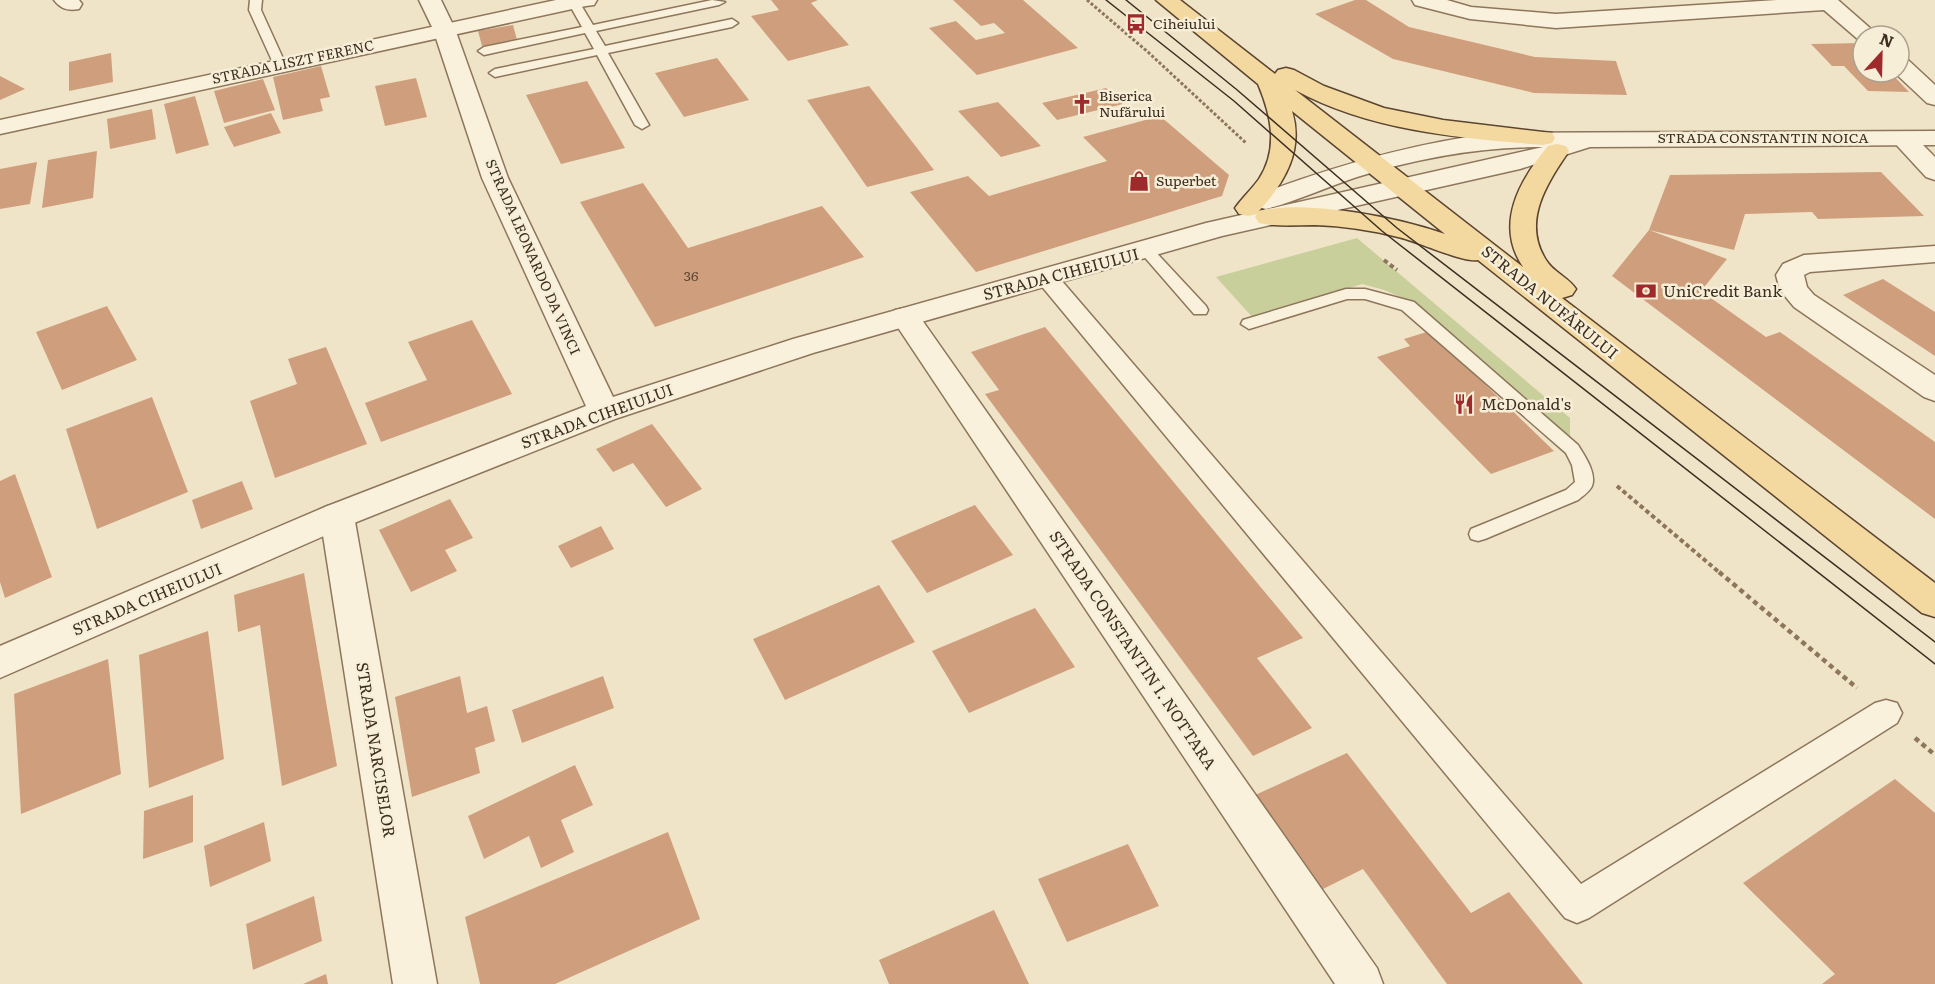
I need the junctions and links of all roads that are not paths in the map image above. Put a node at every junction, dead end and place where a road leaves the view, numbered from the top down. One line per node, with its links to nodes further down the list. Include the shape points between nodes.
1 (256, 0): 15 (lane, via 255,10)
2 (430, 0): 10 (street, STRADA LEONARDO DA VINCI)
3 (1167, 0): 12 (main road, STRADA NUFĂRULUI)
4 (1423, 0): 6 (street, via 1470,13 1556,21)
5 (580, 1): 10 (street, STRADA LISZT FERENC); 11 (lane)
6 (1827, 1): 9 (street)
7 (718, 2): 11 (lane)
8 (732, 23): 14 (lane)
9 (1854, 24)
10 (444, 29): 15 (street, STRADA LISZT FERENC); 38 (street, STRADA LEONARDO DA VINCI, via 495,178)
11 (589, 29): 13 (lane); 14 (lane)
12 (1223, 45): 18 (main road, STRADA NUFĂRULUI); 24 (main road, via 1259,58 1307,88 1367,111)
13 (484, 51)
14 (601, 51): 16 (lane); 20 (lane)
15 (280, 65): 21 (street, STRADA LISZT FERENC)
16 (495, 73)
17 (1911, 75): 19 (street)
18 (1269, 82): 25 (main road, STRADA NUFĂRULUI); 28 (main road, via 1283,118 1285,146)
19 (1935, 98)
20 (642, 125)
21 (0, 127)
22 (1935, 138): 23 (street, STRADA CONSTANTIN NOICA)
23 (1903, 139): 24 (street, STRADA CONSTANTIN NOICA, via 1591,138); 26 (street)
24 (1550, 145): 25 (street, STRADA CONSTANTIN NOICA, via 1462,143); 27 (street, STRADA CONSTANTIN NOICA); 36 (main road, via 1526,201 1524,234 1528,254 1540,271 1611,331)
25 (1374, 164): 27 (main road, STRADA NUFĂRULUI); 28 (street, STRADA CIHEIULUI, via 1323,180)
26 (1935, 172)
27 (1404, 187): 28 (street, STRADA CIHEIULUI); 31 (main road, STRADA NUFĂRULUI)
28 (1258, 213): 29 (street, STRADA CIHEIULUI); 31 (main road, via 1342,219 1397,228 1457,247)
29 (1146, 250): 32 (street, STRADA CIHEIULUI); 33 (lane)
30 (1935, 254): 37 (street, via 1804,264 1790,275 1794,290 1804,301)
31 (1516, 275): 36 (main road, STRADA NUFĂRULUI)
32 (1047, 278): 34 (street, STRADA CIHEIULUI); 43 (street, via 1577,906)
33 (1200, 310)
34 (905, 317): 38 (street, STRADA CIHEIULUI, via 718,372); 44 (street, STRADA CONSTANTIN I. NOTTARA)
35 (1249, 324): 40 (lane, via 1346,294 1365,294 1408,306 1572,449 1581,465 1584,484 1572,495)
36 (1640, 374): 41 (main road, STRADA NUFĂRULUI)
37 (1935, 390)
38 (604, 411): 39 (street, STRADA CIHEIULUI)
39 (337, 516): 42 (street, STRADA CIHEIULUI); 45 (street, STRADA NARCISELOR)
40 (1478, 534)
41 (1935, 603)
42 (0, 663)
43 (1886, 713)
44 (1356, 983)
45 (415, 984)

